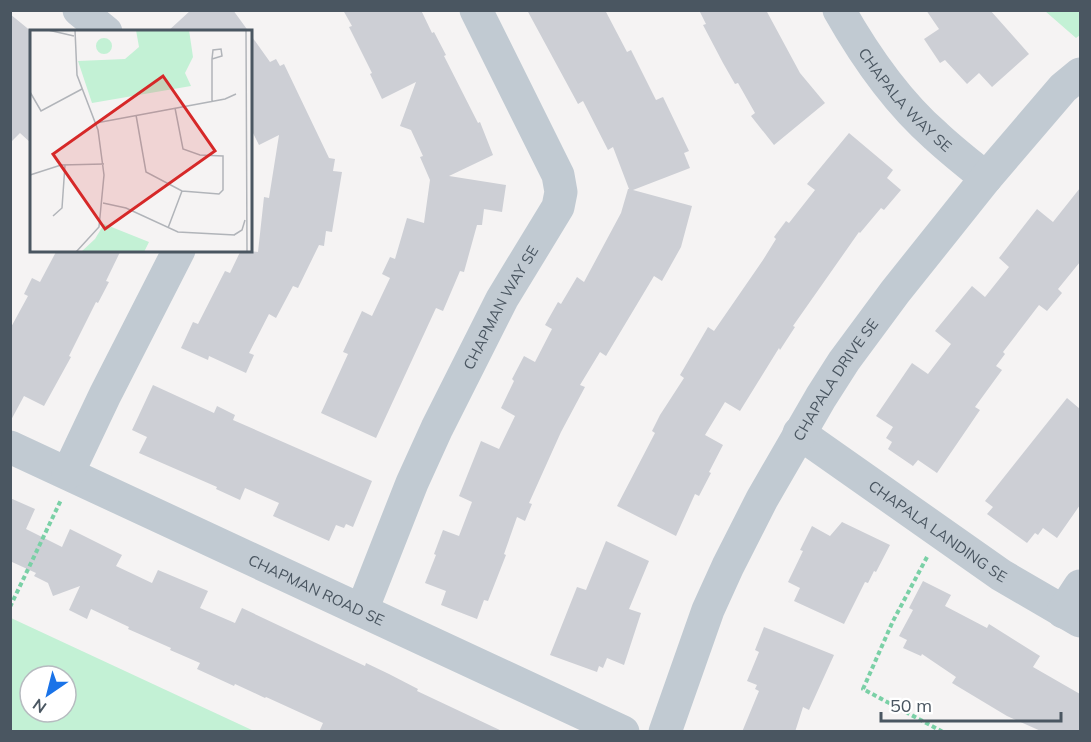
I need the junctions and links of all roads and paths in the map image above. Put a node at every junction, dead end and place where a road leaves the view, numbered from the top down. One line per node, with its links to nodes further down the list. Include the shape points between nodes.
1 (80, 10): 4 (street)
2 (476, 10): 14 (street, CHAPMAN WAY SE, via 558,175 560,200 502,299 437,428)
3 (839, 10): 6 (street, CHAPALA WAY SE, via 884,80 909,109)
4 (104, 30)
5 (1080, 74): 6 (street, CHAPALA DRIVE SE, via 1063,88)
6 (986, 178): 8 (street, CHAPALA DRIVE SE, via 844,361)
7 (178, 252): 10 (street, via 105,395)
8 (799, 433): 11 (street, CHAPALA LANDING SE); 16 (street, CHAPALA DRIVE SE, via 757,508 708,610)
9 (10, 447): 10 (street, CHAPMAN ROAD SE)
10 (66, 483): 13 (path); 14 (street, CHAPMAN ROAD SE)
11 (943, 534): 12 (street, CHAPALA LANDING SE, via 1001,575); 17 (path, via 898,611 863,689)
12 (1075, 606)
13 (10, 607)
14 (362, 610): 15 (street, CHAPMAN ROAD SE)
15 (623, 732)
16 (664, 732)
17 (944, 732)

